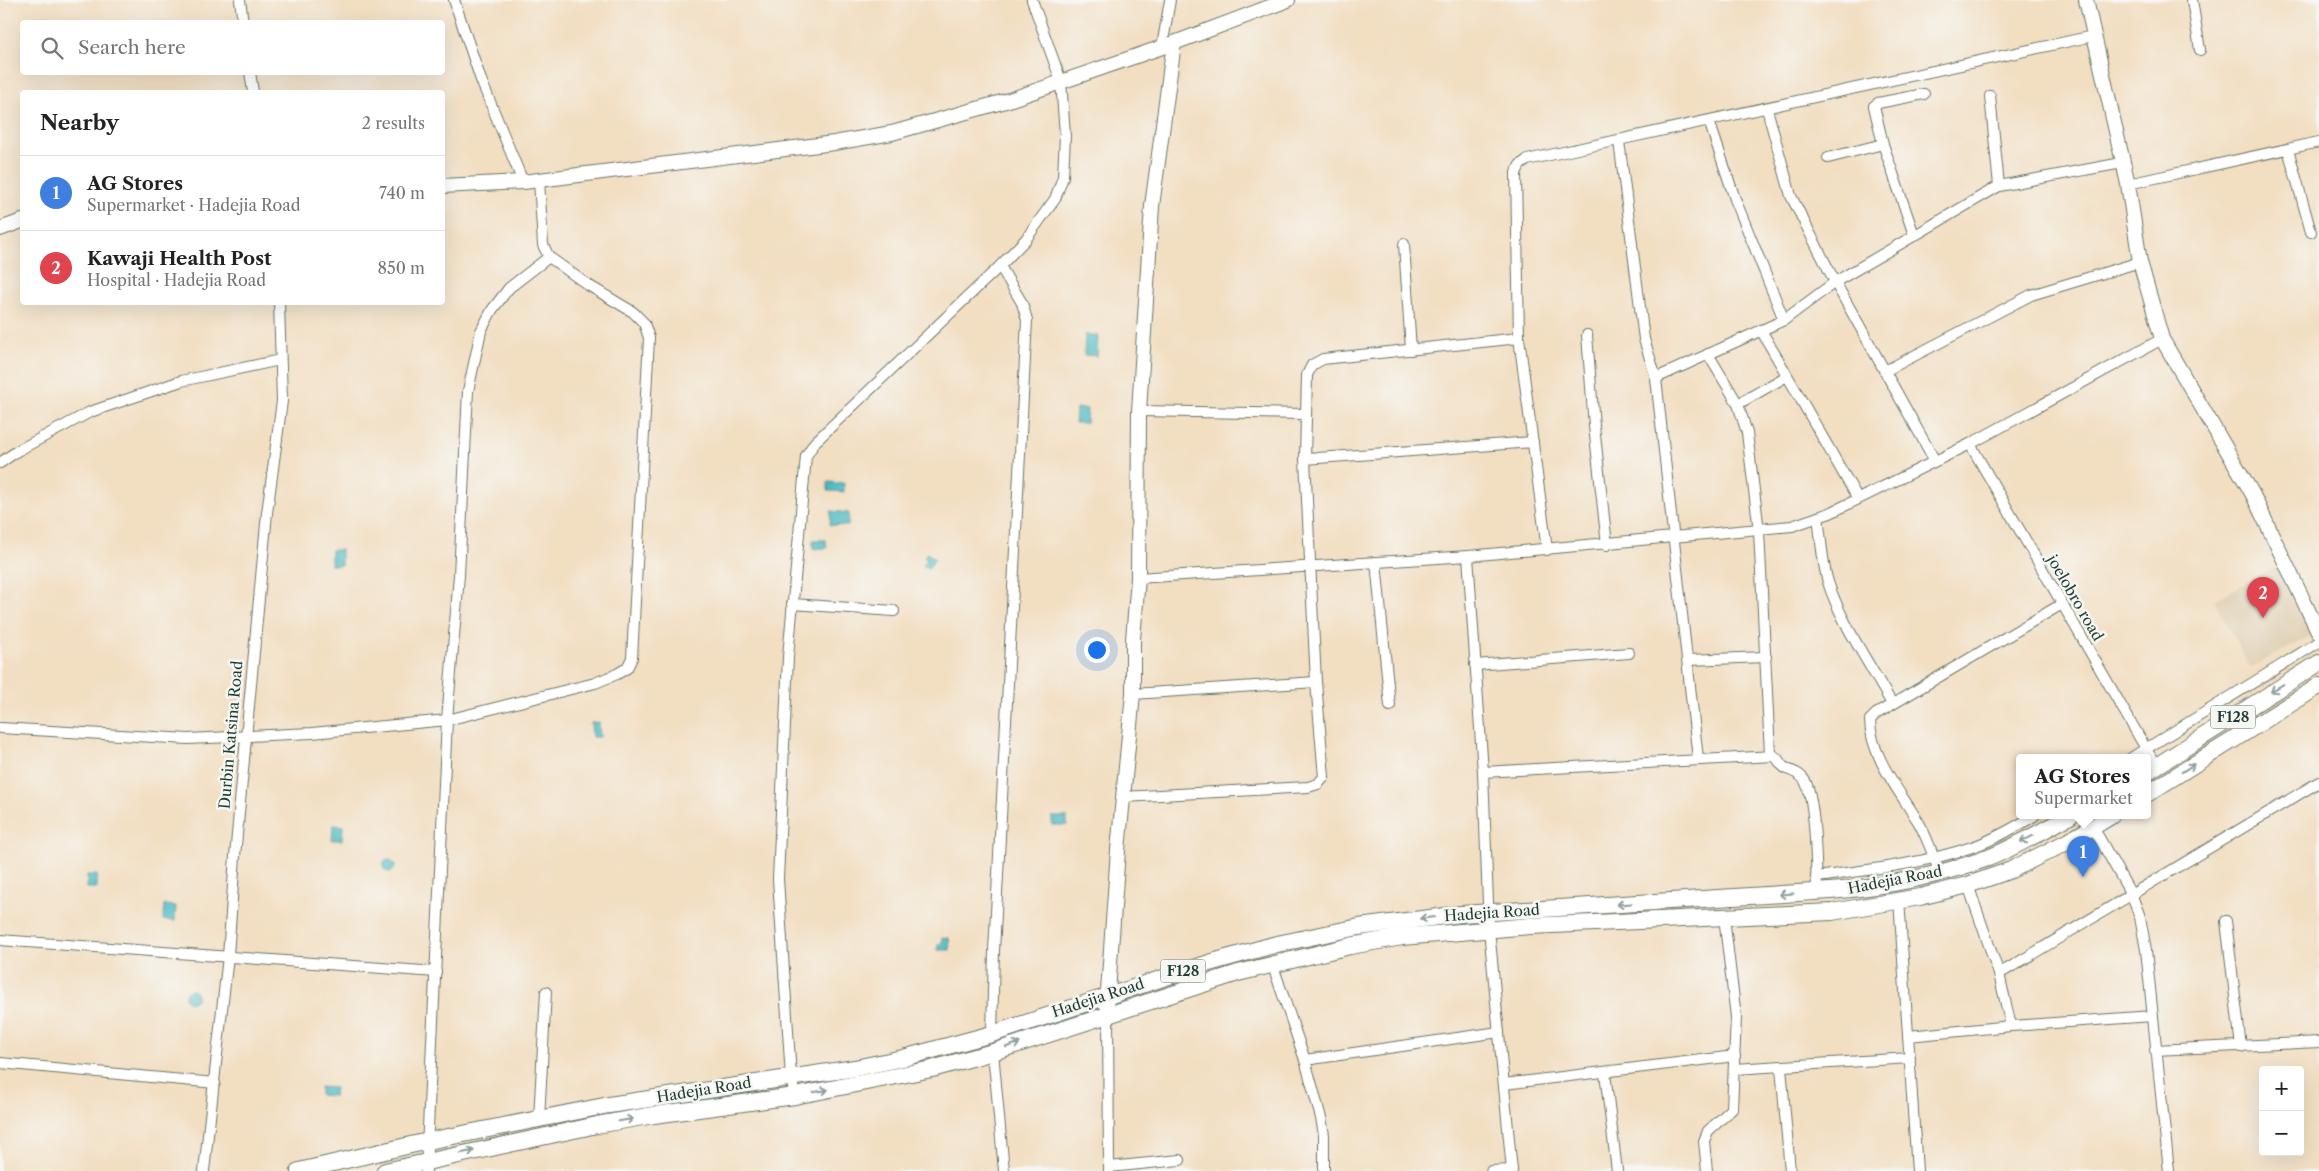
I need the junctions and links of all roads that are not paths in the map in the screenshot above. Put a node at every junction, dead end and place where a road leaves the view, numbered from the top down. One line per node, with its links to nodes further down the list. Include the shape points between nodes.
1 (240, 0): 8 (street)
2 (454, 0): 26 (street, via 481,80)
3 (1032, 0): 13 (street)
4 (1170, 0): 10 (street)
5 (1288, 0): 10 (street)
6 (2086, 0): 9 (street)
7 (2192, 0): 11 (street)
8 (243, 20)
9 (2093, 36): 17 (street); 24 (street)
10 (1168, 45): 13 (street); 52 (street, via 1152,206)
11 (2200, 50)
12 (250, 75): 14 (street)
13 (1061, 81): 25 (street, via 1009,100 892,133 834,144); 37 (street, via 1065,158 1060,184 1055,199 1026,239)
14 (253, 90)
15 (1924, 94): 21 (street, via 1874,106)
16 (1990, 96): 29 (street)
17 (1767, 109): 18 (street); 38 (street, via 1791,196)
18 (1709, 121): 19 (street); 40 (street)
19 (1619, 141): 43 (street, via 1527,160 1520,165 1516,173); 50 (street, via 1644,339)
20 (2319, 142): 22 (street)
21 (1883, 144): 23 (street); 33 (street)
22 (2288, 149): 27 (street); 32 (street)
23 (1828, 158)
24 (2122, 163): 27 (street); 29 (street)
25 (539, 180): 26 (street); 35 (street, via 543,246)
26 (523, 182): 28 (street)
27 (2128, 184): 36 (street)
28 (445, 186)
29 (1999, 186): 33 (street)
30 (20, 222): 31 (street)
31 (0, 229)
32 (2311, 232)
33 (1914, 235): 38 (street)
34 (1404, 244): 45 (street)
35 (549, 257): 84 (street, via 509,288 492,310 481,331 474,360 468,391 459,575); 84 (street, via 633,312 644,323 649,338 632,658 626,668 595,683)
36 (2140, 262): 44 (street); 48 (street, via 2031,295)
37 (1000, 266): 69 (street, via 814,442 806,456 803,472); 122 (street, via 1022,303 1027,320)
38 (1835, 282): 40 (street); 48 (street)
39 (279, 305): 47 (street, Durbin Katsina Road)
40 (1784, 320): 41 (street)
41 (1761, 330): 46 (street); 49 (street)
42 (1587, 335): 63 (street)
43 (1520, 338): 45 (street); 54 (street)
44 (2162, 339): 55 (street); 72 (street, via 2252,493)
45 (1411, 350): 53 (street, via 1323,359 1312,365 1307,375)
46 (1708, 354): 50 (street); 51 (street)
47 (280, 360): 58 (street, via 182,381 90,412 17,451); 86 (street, Durbin Katsina Road, via 282,401 267,513)
48 (1885, 371): 57 (street)
49 (1787, 376): 51 (street); 59 (street)
50 (1656, 378): 62 (street)
51 (1738, 404): 61 (street, via 1747,433)
52 (1139, 411): 53 (street); 68 (street)
53 (1305, 414): 56 (street)
54 (1533, 442): 56 (street); 64 (street)
55 (1970, 444): 57 (street); 70 (street, joelobro road)
56 (1305, 459): 67 (street)
57 (1935, 461): 59 (street)
58 (0, 464)
59 (1858, 499): 60 (street)
60 (1818, 517): 61 (street, via 1792,526); 82 (street, via 1831,590)
61 (1759, 531): 62 (street); 75 (street)
62 (1673, 539): 63 (street); 76 (street)
63 (1607, 545): 64 (street)
64 (1547, 550): 65 (street)
65 (1468, 556): 66 (street); 78 (street)
66 (1376, 562): 67 (street); 83 (street)
67 (1311, 566): 68 (street); 79 (street)
68 (1138, 578): 81 (street)
69 (792, 604): 71 (street); 135 (street, via 778,879)
70 (2062, 604): 82 (street); 87 (street, joelobro road)
71 (894, 611)
72 (2319, 633)
73 (2319, 642): 87 (street)
74 (1629, 653): 78 (street)
75 (1766, 657): 76 (street); 88 (street)
76 (1688, 660): 91 (street)
77 (2319, 663): 92 (main road, F128, one-way to 92)
78 (1476, 665): 93 (street)
79 (1316, 682): 81 (street); 96 (street, via 1324,777 1318,784)
80 (2319, 686): 95 (main road, F128, one-way to 80)
81 (1133, 694): 96 (street)
82 (1892, 704): 101 (street, via 1870,720 1870,732 1874,746 1919,823)
83 (1390, 706)
84 (447, 720): 86 (street); 114 (street)
85 (0, 728): 86 (street, via 188,739)
86 (247, 736): 112 (street, Durbin Katsina Road)
87 (2146, 749): 89 (street); 90 (street, joelobro road)
88 (1770, 754): 91 (street); 103 (street, via 1805,781)
89 (2138, 754)
90 (2148, 754)
91 (1698, 759): 93 (street)
92 (2152, 769)
93 (1483, 772): 106 (street)
94 (2319, 782): 104 (street)
95 (2151, 791)
96 (1123, 797): 117 (street)
97 (2029, 819): 101 (street)
98 (2064, 819): 101 (main road, Hadejia Road / F128, one-way to 101, via 1989,857)
99 (2105, 819): 100 (main road, Hadejia Road / F128)
100 (2093, 826): 102 (main road, Hadejia Road / F128, via 2011,870); 104 (street)
101 (1937, 865): 103 (main road, Hadejia Road / F128, via 1890,884)
102 (1968, 886): 105 (main road, Hadejia Road / F128); 115 (street)
103 (1821, 887): 106 (main road, Hadejia Road / F128, one-way to 106); 107 (main road)
104 (2132, 896): 115 (street); 119 (street, via 2146,950)
105 (1899, 899): 107 (main road, Hadejia Road / F128); 123 (street)
106 (1488, 912): 110 (street); 117 (main road, Hadejia Road / F128, one-way to 117, via 1359,927 1277,944)
107 (1832, 912): 108 (main road, Hadejia Road / F128)
108 (1724, 918): 110 (main road, Hadejia Road / F128); 128 (street, via 1736,1017)
109 (2226, 921): 125 (street)
110 (1489, 929): 113 (main road, Hadejia Road / F128, via 1402,937); 121 (street)
111 (0, 940): 112 (street)
112 (228, 956): 114 (street); 136 (street, Durbin Katsina Road)
113 (1272, 963): 118 (main road, Hadejia Road / F128); 130 (street)
114 (436, 972): 140 (street)
115 (1999, 974): 120 (street)
116 (546, 992): 139 (street)
117 (1106, 996): 118 (street); 122 (main road, Hadejia Road / F128)
118 (1108, 1014): 127 (main road, Hadejia Road / F128, one-way to 118); 143 (street)
119 (2153, 1016): 120 (street); 126 (street)
120 (2011, 1026): 123 (street)
121 (1499, 1032): 130 (street); 137 (street)
122 (992, 1034): 135 (main road, Hadejia Road / F128, via 902,1058)
123 (1908, 1036): 129 (street)
124 (2319, 1042): 125 (street)
125 (2240, 1047): 126 (street)
126 (2155, 1050): 155 (street)
127 (993, 1052): 138 (main road, Hadejia Road / F128, one-way to 127, via 895,1077); 148 (street)
128 (1735, 1056): 133 (street); 134 (street)
129 (1910, 1058): 132 (street); 154 (street)
130 (1305, 1060): 149 (street, via 1324,1134)
131 (0, 1063): 136 (street)
132 (1781, 1067): 133 (street); 153 (street)
133 (1735, 1069): 152 (street, via 1732,1109 1708,1131 1704,1141)
134 (1605, 1073): 137 (street); 151 (street)
135 (791, 1077): 138 (street); 139 (main road, Hadejia Road / F128)
136 (215, 1083): 145 (street, Durbin Katsina Road)
137 (1504, 1084): 144 (street)
138 (795, 1096): 142 (main road, Hadejia Road / F128, one-way to 138, via 597,1125)
139 (539, 1119): 140 (main road, Hadejia Road / F128)
140 (428, 1142): 142 (street); 146 (main road, Hadejia Road / F128)
141 (1180, 1160): 143 (street)
142 (426, 1166): 147 (main road, Hadejia Road / F128)
143 (1109, 1169)
144 (1512, 1170): 150 (street)
145 (204, 1171)
146 (299, 1171)
147 (385, 1171)
148 (1004, 1171)
149 (1324, 1171)
150 (1491, 1171)
151 (1617, 1171)
152 (1707, 1171)
153 (1790, 1171)
154 (1916, 1171)
155 (2169, 1171)

